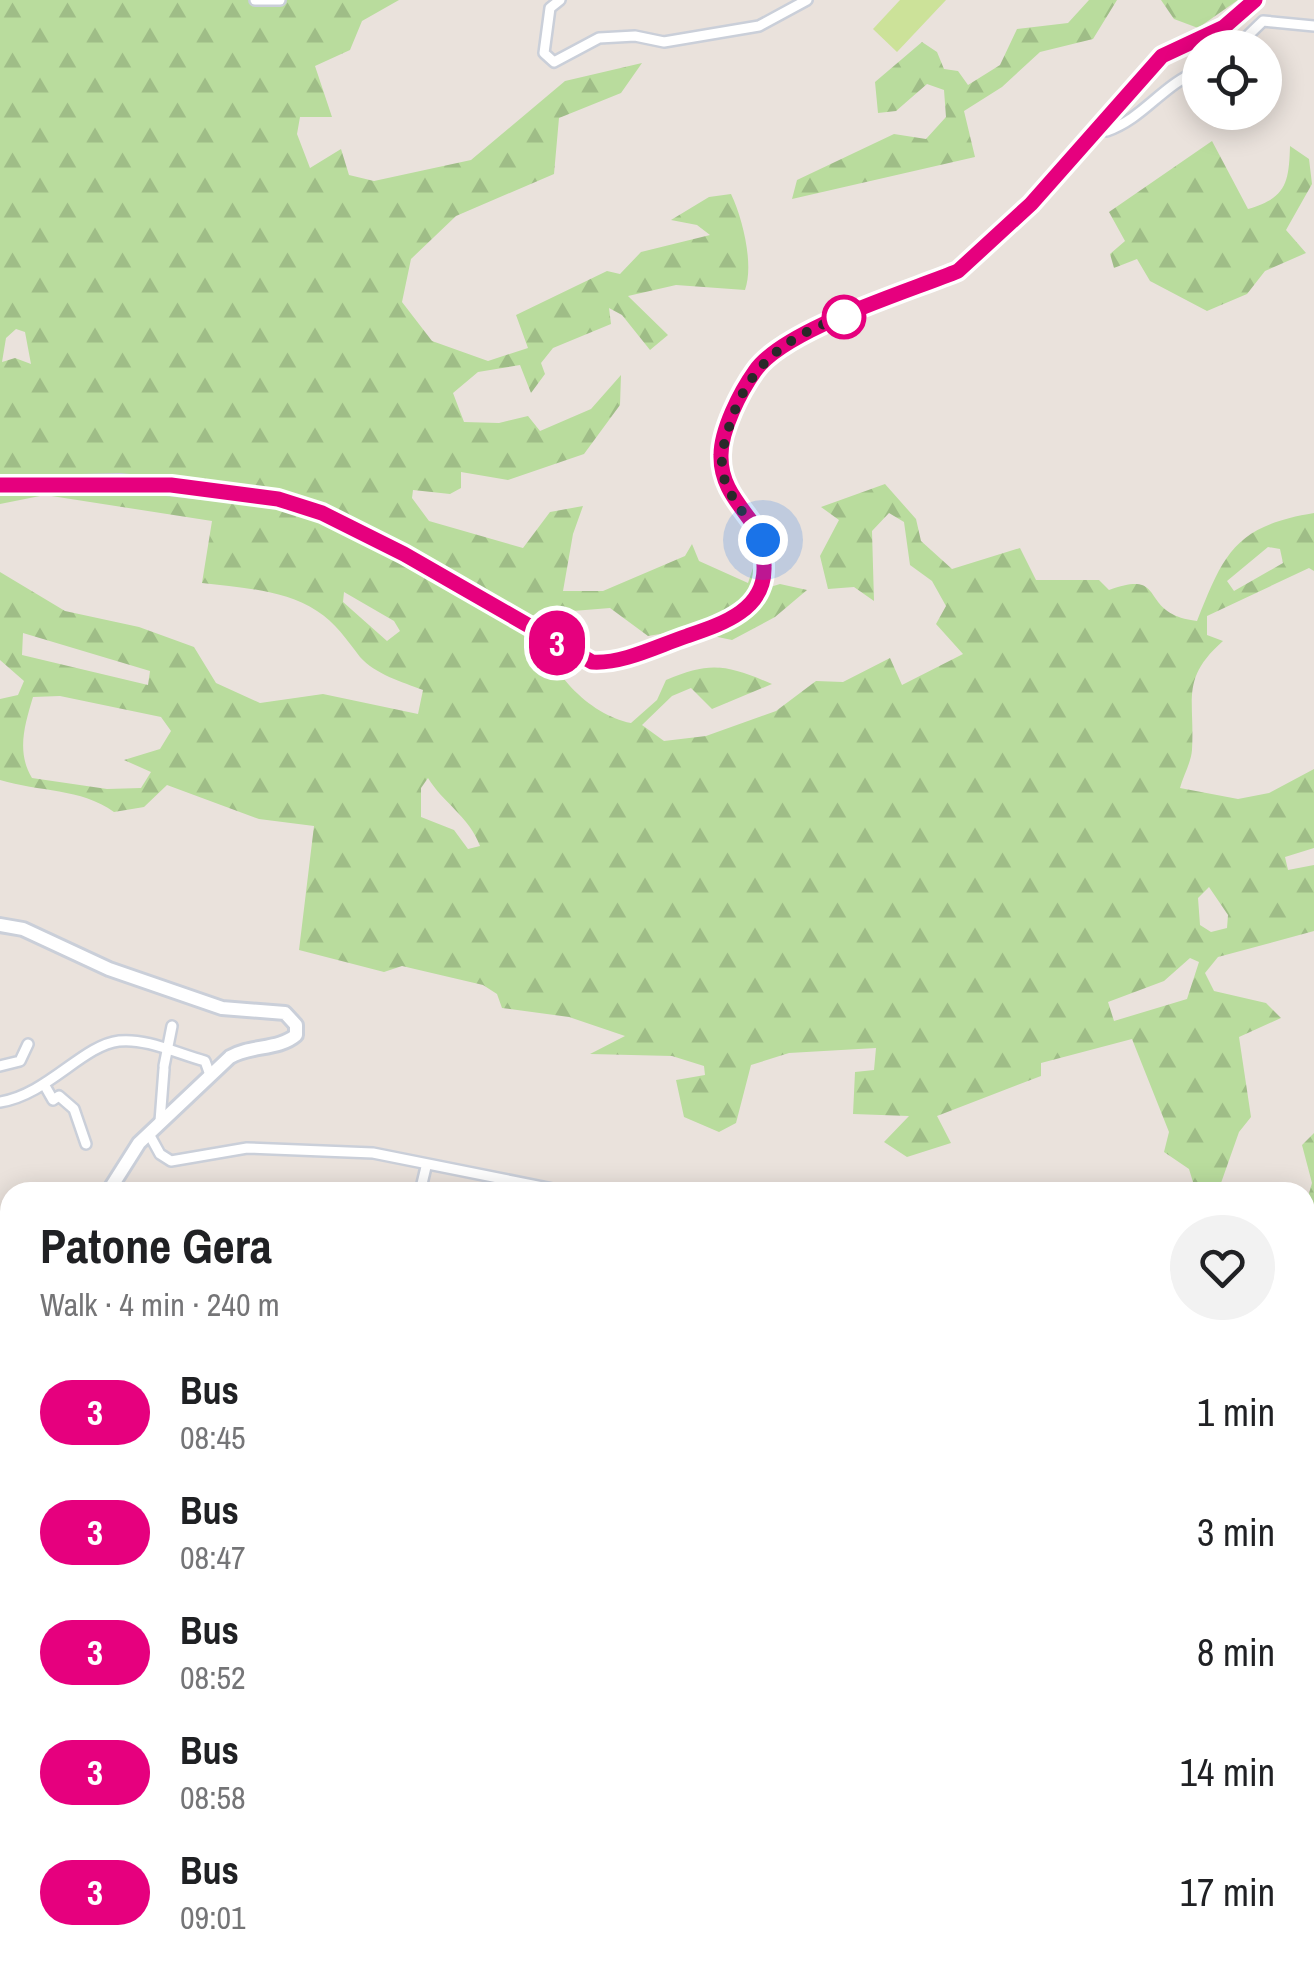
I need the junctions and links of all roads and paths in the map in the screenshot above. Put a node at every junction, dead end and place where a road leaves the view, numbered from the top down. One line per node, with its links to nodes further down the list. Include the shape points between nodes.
1 (254, 0): 2 (street)
2 (280, 0)
3 (560, 0): 4 (street, via 550,8 545,34 544,52 554,62 599,38 664,42 759,26)
4 (807, 0)
5 (1255, 0): 9 (street, via 1224,27 1162,56)
6 (1314, 26): 7 (street, via 1263,21)
7 (1254, 30)
8 (1182, 78): 9 (street, via 1120,126 1107,131)
9 (1100, 124): 10 (street, via 975,260 817,326 762,361 742,392 720,454 734,500 763,540 760,592 750,606 710,628 617,659 582,658 404,554 278,499 137,483)
10 (0, 485)
11 (0, 925): 16 (street, via 23,928 110,969 222,1008 285,1013 294,1020 294,1038 246,1047)
12 (172, 1026): 14 (street)
13 (28, 1044): 15 (street, via 20,1060)
14 (164, 1050): 16 (street, via 204,1061); 17 (street, via 112,1042); 19 (street)
15 (0, 1066)
16 (210, 1075): 19 (street)
17 (45, 1086): 18 (street); 21 (street, via 53,1100 60,1096 74,1109)
18 (0, 1102)
19 (160, 1122): 20 (street)
20 (149, 1134): 22 (street, via 172,1161 247,1148 373,1153); 23 (street)
21 (86, 1144)
22 (426, 1167): 24 (street); 25 (street)
23 (115, 1182)
24 (422, 1182)
25 (511, 1182)

